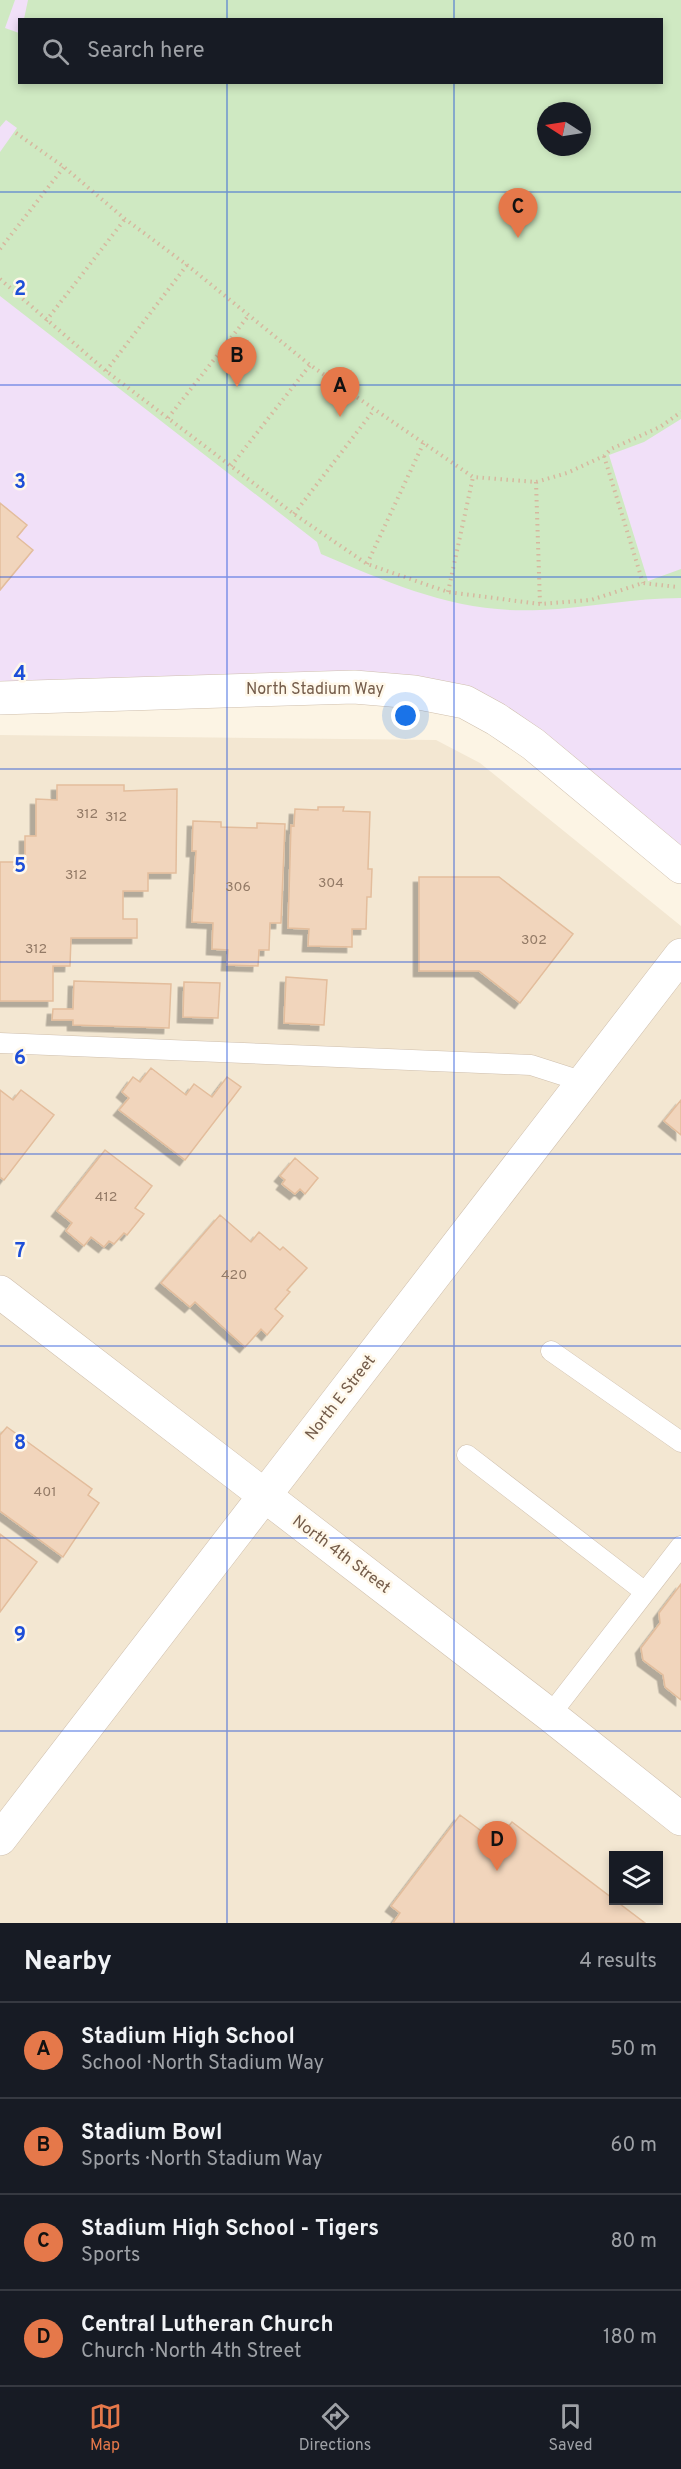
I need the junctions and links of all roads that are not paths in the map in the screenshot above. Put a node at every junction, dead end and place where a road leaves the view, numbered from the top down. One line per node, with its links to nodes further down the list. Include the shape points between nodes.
1 (0, 698): 2 (street, North Stadium Way, via 354,687 414,692 465,702 533,744)
2 (681, 867)
3 (681, 955): 5 (street, North E Street)
4 (0, 1043): 5 (lane, via 531,1065)
5 (584, 1082): 10 (street, North E Street)
6 (0, 1292): 10 (street, North 4th Street)
7 (551, 1352): 8 (lane)
8 (681, 1442)
9 (467, 1455): 12 (lane)
10 (265, 1497): 13 (street, North 4th Street); 15 (street, North E Street)
11 (681, 1546): 12 (lane)
12 (645, 1592): 13 (lane)
13 (550, 1715): 14 (street, North 4th Street)
14 (681, 1819)
15 (0, 1839)

